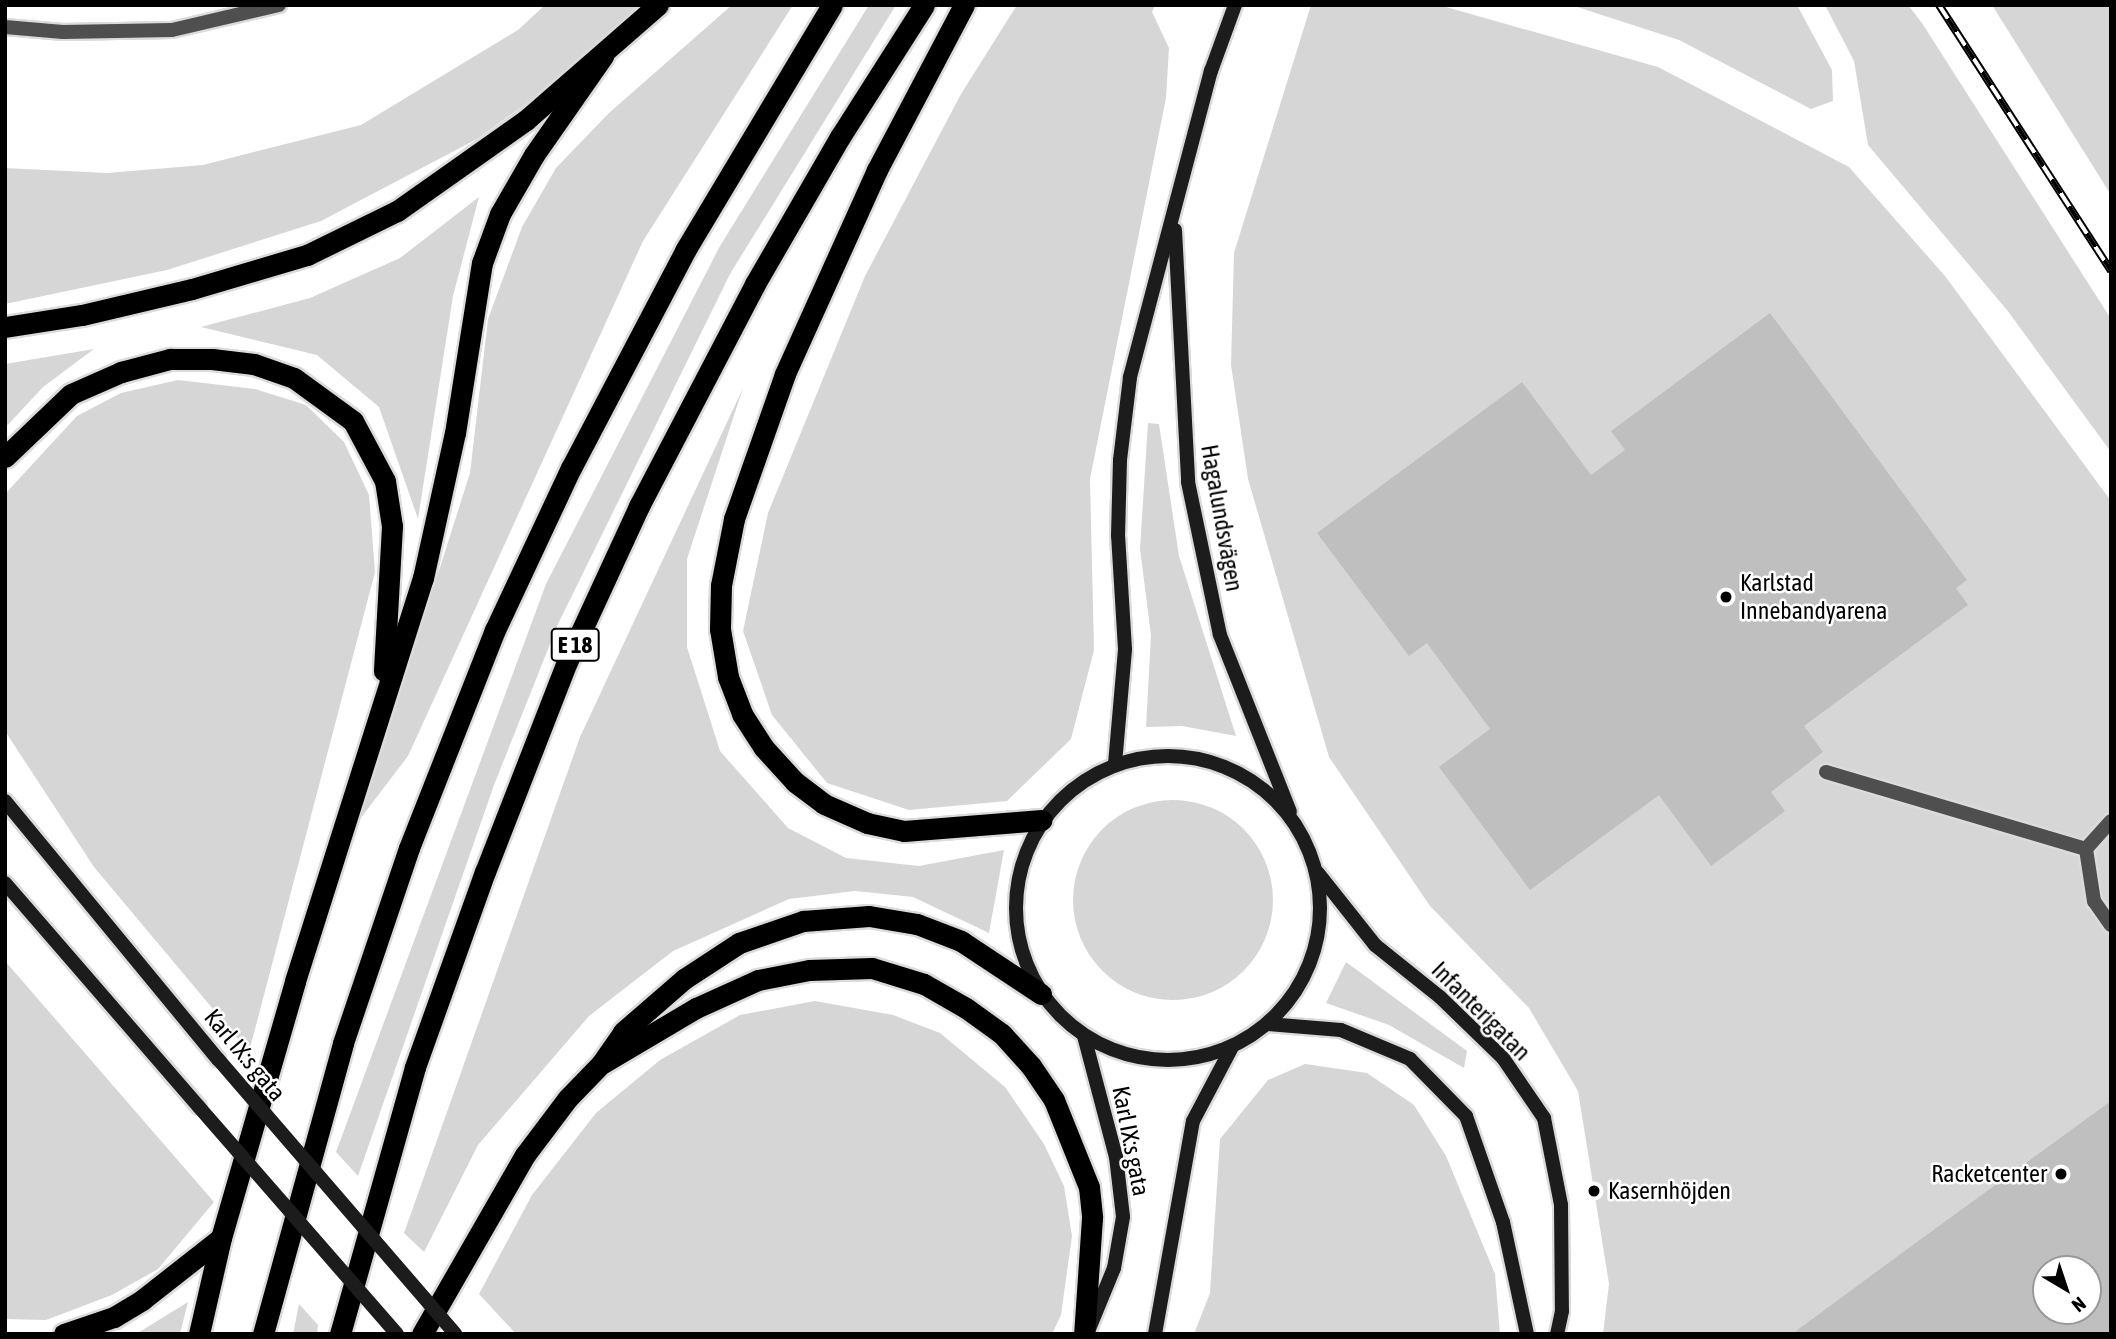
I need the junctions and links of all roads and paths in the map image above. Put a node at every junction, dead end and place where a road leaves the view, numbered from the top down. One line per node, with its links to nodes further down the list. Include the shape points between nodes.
1 (279, 5): 7 (lane, via 172,30 63,32)
2 (658, 5): 8 (highway)
3 (832, 5): 31 (highway, via 686,249 571,468 495,630 409,848 343,1043)
4 (924, 5): 32 (highway, E 18, via 755,284 639,506 567,662 415,1067)
5 (964, 5): 17 (highway, via 877,170 785,374 734,519 721,585 720,629 742,714 795,782 824,804 867,823 904,831)
6 (1236, 5): 9 (street, Hagalundsvägen, via 1211,71)
7 (5, 27)
8 (604, 56): 10 (highway, via 464,167 397,211 307,255 180,292); 12 (highway, via 534,155 500,214 482,263 440,509)
9 (1174, 214): 13 (street, Hagalundsvägen, via 1130,377 1120,460 1118,536 1125,649); 16 (street, Hagalundsvägen, via 1188,482 1220,635)
10 (5, 327)
11 (5, 457): 12 (highway, via 71,394 121,372 170,359 254,364 294,378 326,397 353,421 385,481 392,559)
12 (382, 700): 28 (highway)
13 (1115, 764): 16 (street, via 1164,755 1212,761 1256,782); 17 (street, via 1075,787)
14 (1826, 772): 19 (lane)
15 (5, 802): 35 (street, Karl IX:s gata, bridge)
16 (1291, 816): 20 (street, Hagalundsvägen)
17 (1042, 820): 23 (street, via 1022,861 1015,907 1021,952)
18 (2111, 821): 19 (lane)
19 (2086, 849): 22 (lane, via 2094,901)
20 (1318, 873): 24 (street, via 1321,915 1314,956 1295,993); 39 (street, Infanterigatan, via 1375,945 1440,997 1503,1058 1545,1118 1561,1205 1562,1311)
21 (5, 883): 33 (street, bridge)
22 (2111, 925)
23 (1041, 994): 25 (street); 27 (highway, via 961,941 917,923 869,916 803,921 739,943 684,979 623,1032)
24 (1268, 1024): 26 (street); 38 (street, via 1341,1030 1410,1059 1465,1116 1503,1222)
25 (1084, 1036): 26 (street, via 1131,1056 1182,1060); 36 (street, Karl IX:s gata, via 1116,1157 1123,1217 1114,1268)
26 (1232, 1047): 37 (street, Karl IX:s gata, via 1193,1121)
27 (601, 1064): 34 (highway, via 568,1098 525,1155); 36 (highway, via 696,1009 758,980 809,970 872,968 935,990 1002,1034 1054,1100 1089,1187 1092,1218)
28 (221, 1238): 29 (highway, via 142,1300 114,1317); 30 (highway)
29 (64, 1334)
30 (199, 1334)
31 (263, 1334)
32 (340, 1334)
33 (397, 1334)
34 (422, 1334)
35 (455, 1334)
36 (1086, 1334)
37 (1155, 1334)
38 (1527, 1334)
39 (1557, 1334)

